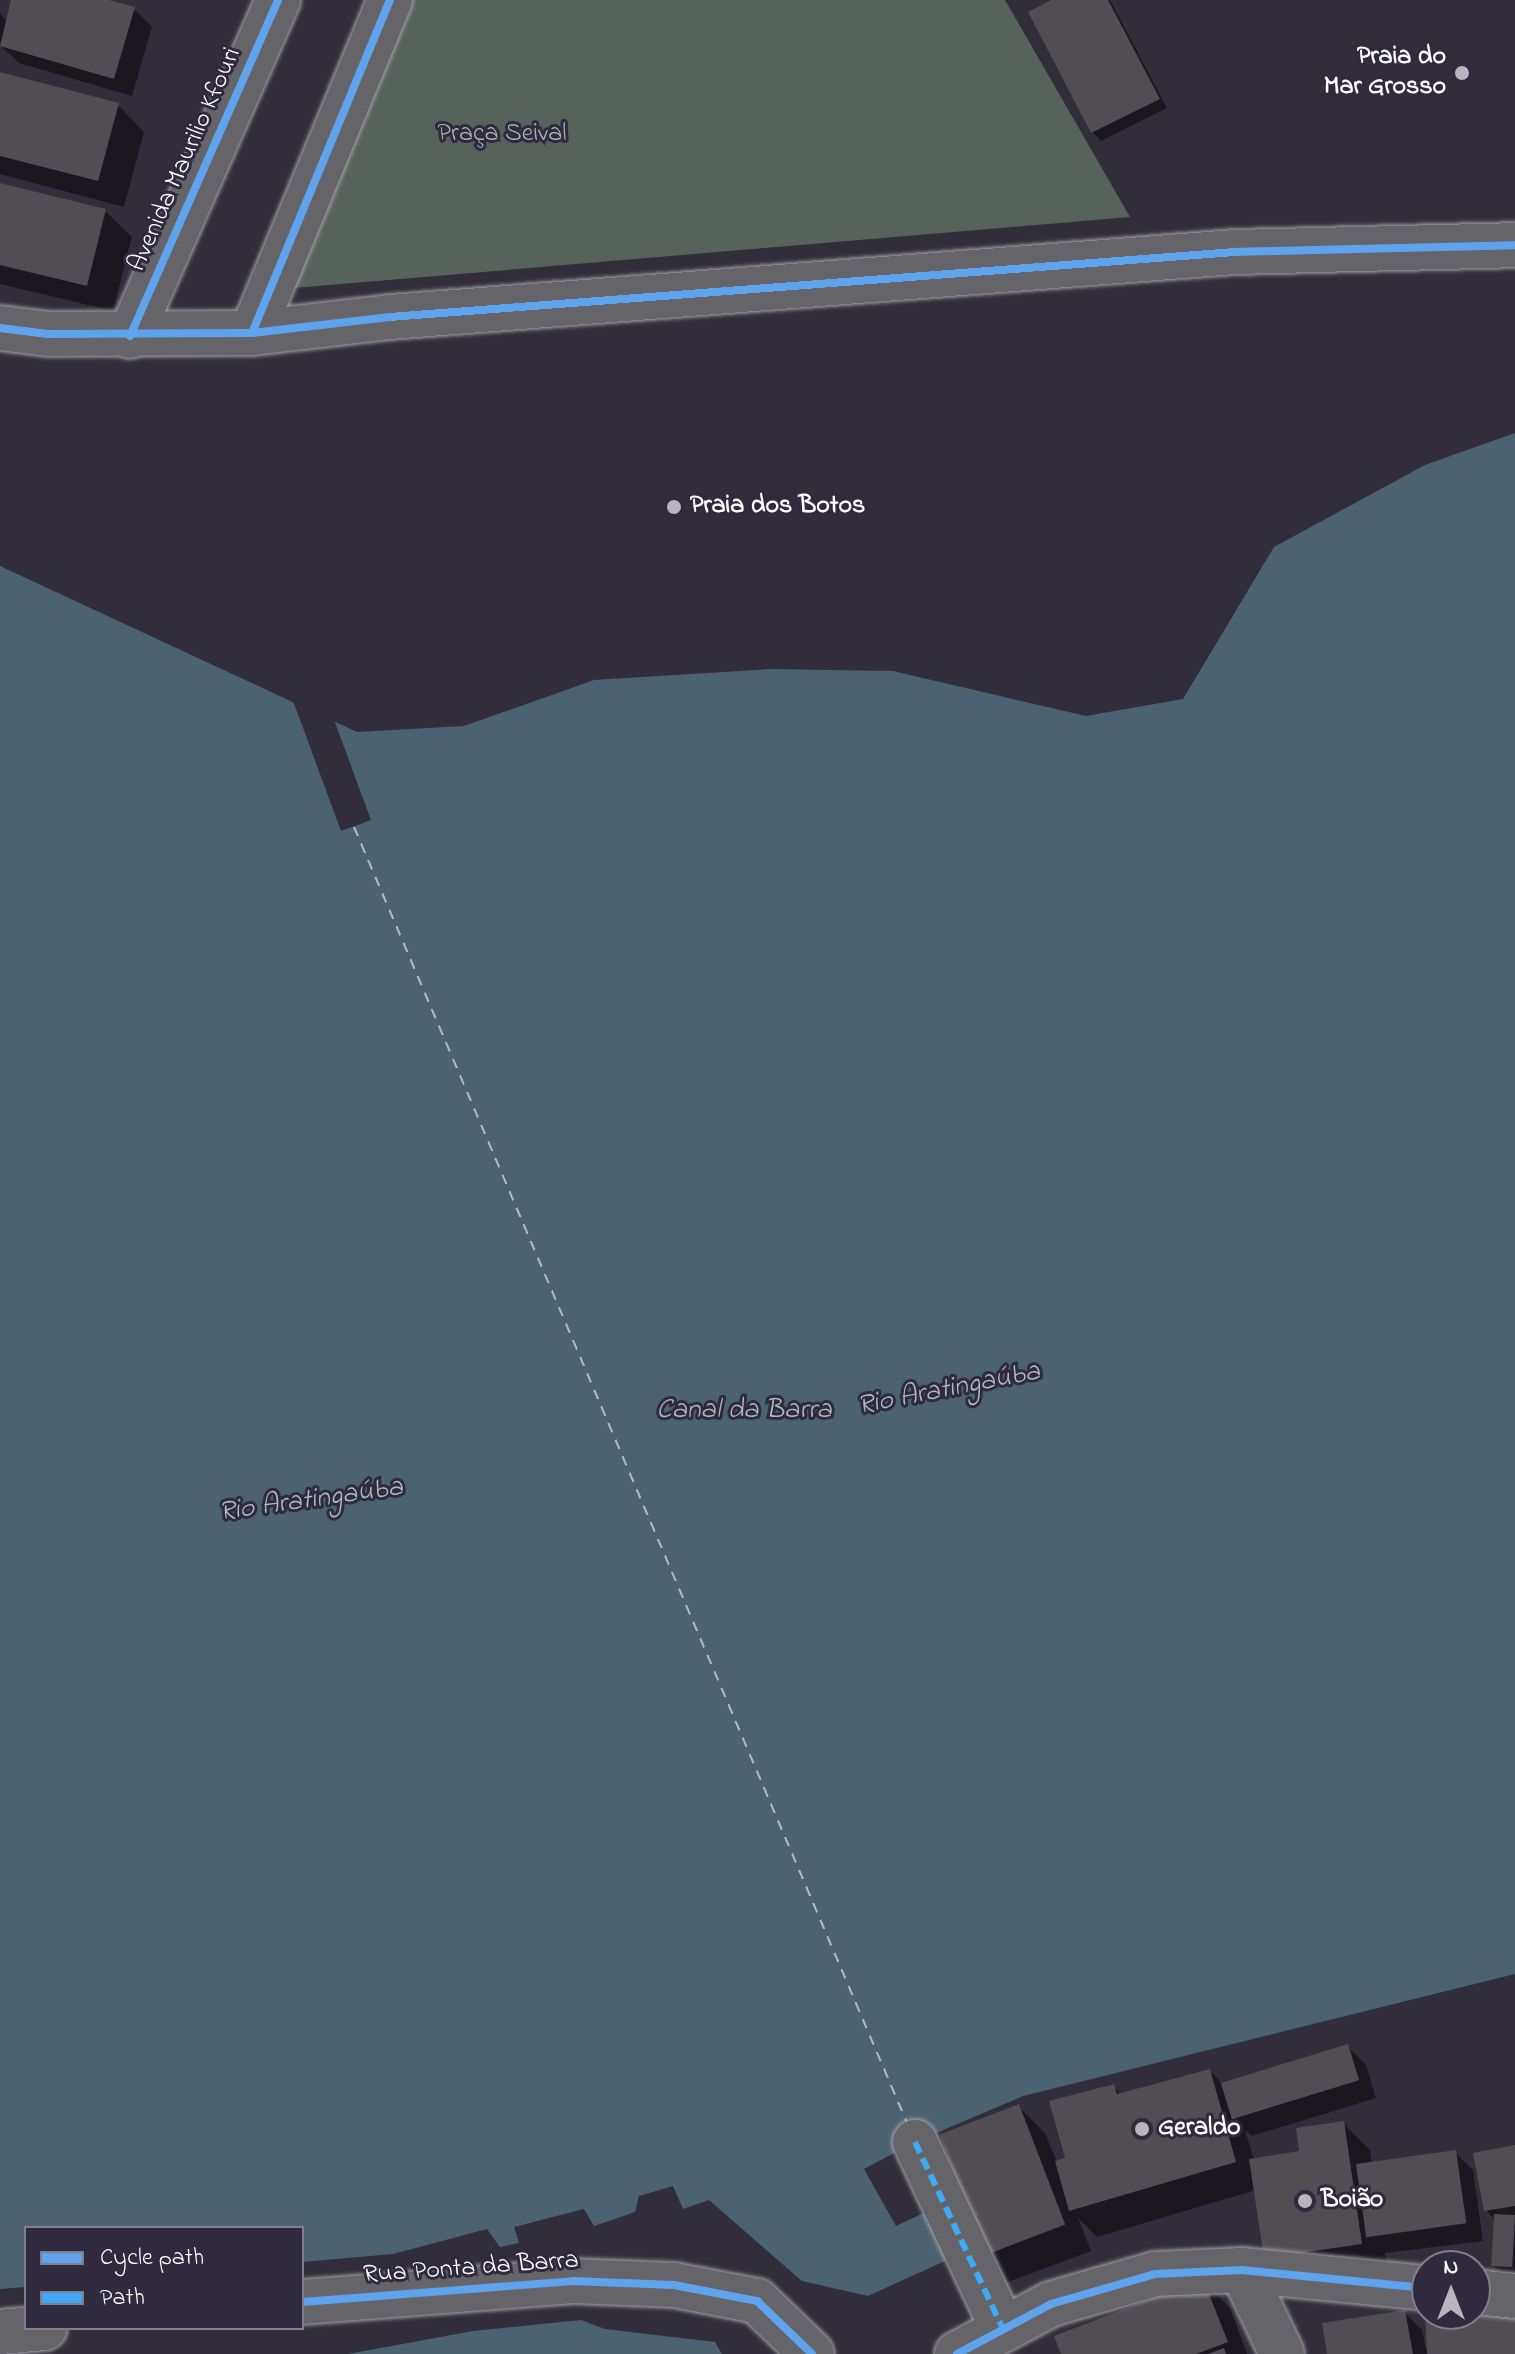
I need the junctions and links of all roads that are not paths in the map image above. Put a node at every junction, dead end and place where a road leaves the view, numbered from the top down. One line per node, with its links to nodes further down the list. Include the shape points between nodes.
1 (278, 0): 6 (street, Avenida Maurilio Kfouri)
2 (390, 0): 5 (street)
3 (1515, 245): 5 (street, via 1235,252 390,317)
4 (0, 328): 6 (street)
5 (252, 333): 6 (street)
6 (130, 336)
7 (915, 2142): 13 (street)
8 (1242, 2270): 9 (street); 13 (street, via 1155,2274 1051,2304); 18 (street)
9 (1411, 2286)
10 (1491, 2294): 11 (street)
11 (1515, 2296)
12 (304, 2302): 16 (street, Rua Ponta da Barra, via 573,2281 674,2285 757,2301)
13 (1003, 2329): 17 (street)
14 (24, 2330): 15 (street)
15 (0, 2332)
16 (812, 2354)
17 (957, 2354)
18 (1282, 2354)

